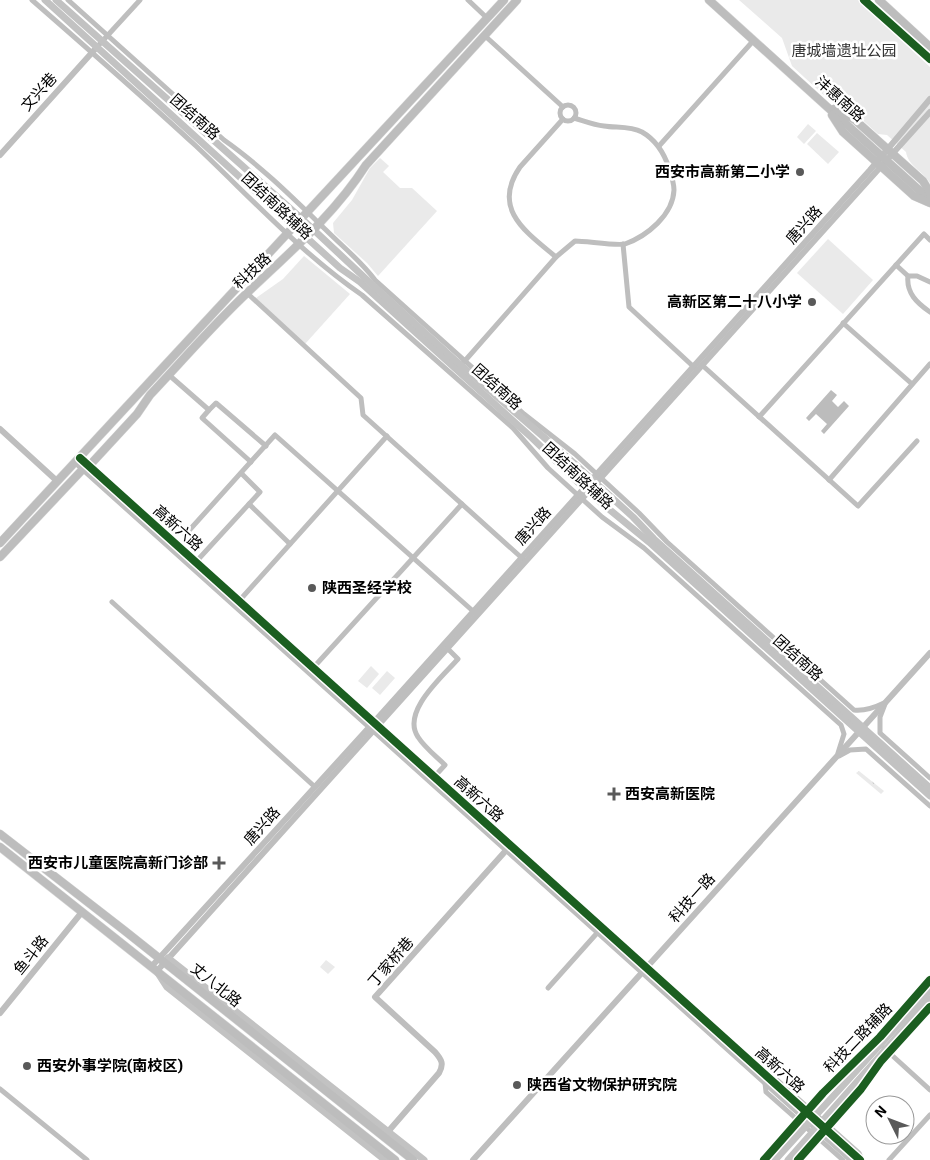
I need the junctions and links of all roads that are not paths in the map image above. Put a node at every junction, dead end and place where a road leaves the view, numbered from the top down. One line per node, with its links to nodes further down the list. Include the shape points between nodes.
1 (32, 0): 14 (street, 团结南路辅路)
2 (45, 0): 14 (main road, 团结南路)
3 (56, 0): 14 (main road, 团结南路)
4 (68, 0): 14 (street, 团结南路辅路)
5 (140, 0): 14 (street)
6 (468, 0): 11 (street)
7 (504, 0): 11 (main road, 科技路)
8 (517, 0): 12 (main road, 科技路)
9 (709, 0): 13 (main road, 沣惠南路)
10 (878, 0): 15 (main road)
11 (487, 18): 28 (main road, 科技路)
12 (484, 35): 18 (street); 30 (main road, 科技路, via 366,165)
13 (754, 40): 17 (main road, 沣惠南路); 22 (street)
14 (100, 44): 24 (street, 文兴巷); 28 (main road, 团结南路); 29 (main road, 团结南路); 31 (street, 团结南路辅路, via 196,146)
15 (930, 47)
16 (930, 99): 23 (street, 唐兴路)
17 (826, 105): 23 (main road, via 856,120); 25 (main road, 沣惠南路)
18 (563, 107): 20 (street, via 570,105 574,108); 21 (street, via 560,112)
19 (930, 112): 23 (street, 唐兴路)
20 (574, 118): 21 (street); 22 (street, via 604,126 630,128)
21 (563, 119): 36 (street, via 520,167 511,183 508,198 518,223)
22 (659, 146): 35 (street, via 674,189 671,206 649,231)
23 (890, 152): 25 (street, 唐兴路); 26 (main road, via 923,181)
24 (0, 155)
25 (881, 161): 27 (main road, 沣惠南路); 45 (street, 唐兴路)
26 (930, 193)
27 (930, 201)
28 (304, 215): 29 (main road, 科技路); 30 (main road, 团结南路)
29 (294, 226): 31 (main road, 科技路); 32 (main road, 团结南路)
30 (317, 226): 32 (main road, 科技路); 43 (main road, 团结南路, via 365,278)
31 (288, 232): 34 (street, 团结南路辅路); 54 (main road, 科技路)
32 (306, 237): 34 (main road, 科技路); 61 (main road, 团结南路, via 438,352)
33 (930, 240): 37 (street, via 924,234)
34 (300, 244): 40 (main road, 科技路); 63 (street, 团结南路辅路, via 514,428 538,458)
35 (623, 244): 36 (street, via 575,241); 45 (street, via 629,307)
36 (556, 257): 43 (street)
37 (896, 265): 38 (street); 42 (street)
38 (908, 276): 39 (street, via 918,276); 41 (street, via 907,283 914,298)
39 (930, 282)
40 (247, 293): 46 (main road, 科技路); 51 (street, via 361,398 363,415)
41 (930, 312)
42 (843, 323): 47 (street); 49 (street)
43 (463, 363): 58 (main road, 团结南路)
44 (930, 364): 47 (street)
45 (698, 367): 49 (street); 58 (street, 唐兴路)
46 (169, 375): 48 (street); 56 (main road, 科技路)
47 (912, 384): 59 (street)
48 (209, 410): 53 (street, via 216,403); 55 (street, via 202,418)
49 (759, 417): 59 (street)
50 (0, 429): 60 (street)
51 (387, 436): 62 (street); 65 (street)
52 (917, 442): 59 (street, via 858,506)
53 (266, 446): 55 (street); 62 (street, via 275,435)
54 (77, 460): 56 (street, 高新六路); 60 (main road, 科技路)
55 (251, 462): 57 (street)
56 (86, 468): 69 (main road, 科技路); 72 (street, 高新六路)
57 (241, 473): 64 (street, via 260,492); 66 (street)
58 (596, 479): 61 (street, 唐兴路); 79 (street, 团结南路辅路, via 639,513 666,542 854,710 874,708); 81 (main road, 团结南路, via 654,539)
59 (829, 480)
60 (57, 481): 67 (main road, 科技路)
61 (586, 490): 63 (street, 唐兴路); 81 (main road, 团结南路)
62 (338, 491): 68 (street); 70 (street)
63 (580, 496): 71 (street, 唐兴路); 82 (street, 团结南路辅路, via 644,548 841,725 844,734)
64 (249, 504): 68 (street); 72 (street)
65 (462, 504): 70 (street); 71 (street)
66 (185, 534)
67 (0, 543)
68 (290, 544): 73 (street)
69 (0, 557)
70 (413, 559): 75 (street); 78 (street)
71 (523, 559): 75 (street, 唐兴路)
72 (194, 565): 73 (street, 高新六路); 80 (street, 高新六路)
73 (238, 601): 78 (street, 高新六路)
74 (112, 602): 85 (street)
75 (475, 613): 76 (street, 唐兴路); 80 (street, 唐兴路)
76 (447, 648): 80 (street, 唐兴路); 83 (street, via 458,659 419,705 413,720 417,737 445,765)
77 (930, 653): 79 (street, 科技一路)
78 (313, 668): 80 (street, 高新六路)
79 (886, 702): 81 (street, 科技一路); 84 (street, via 880,716 880,733)
80 (374, 726): 83 (street, 高新六路); 85 (street, 唐兴路); 91 (street, 高新六路); 94 (street, 唐兴路)
81 (861, 730): 82 (street, 科技一路); 86 (main road, 团结南路); 87 (main road, 团结南路)
82 (836, 757): 88 (street, via 850,750 866,749); 96 (street, 科技一路)
83 (434, 777): 91 (street, 高新六路)
84 (930, 778)
85 (315, 787): 94 (street, 唐兴路)
86 (930, 788)
87 (930, 796)
88 (930, 806)
89 (0, 834): 94 (main road, 丈八北路)
90 (0, 847): 92 (main road, 丈八北路)
91 (509, 848): 93 (street, 高新六路); 96 (street, 高新六路); 108 (street, 丁家桥巷, via 375,997 435,1052 443,1068)
92 (82, 912): 95 (main road, 丈八北路); 100 (street, 鱼斗路)
93 (598, 932): 96 (street, 高新六路); 97 (street)
94 (164, 959): 95 (street, 唐兴路); 108 (main road, 丈八北路)
95 (154, 969): 110 (main road, via 166,987); 111 (main road, 丈八北路)
96 (644, 970): 102 (street, 高新六路); 114 (street, 科技一路)
97 (548, 988)
98 (930, 990): 101 (main road)
99 (930, 999): 101 (main road)
100 (0, 1013)
101 (883, 1047): 104 (street); 106 (main road); 107 (main road)
102 (766, 1080): 106 (street, 高新六路); 106 (street, via 766,1092)
103 (0, 1089): 109 (street)
104 (930, 1090)
105 (930, 1115): 120 (street)
106 (811, 1120): 107 (street, 高新六路); 107 (street); 115 (main road)
107 (818, 1127): 116 (main road); 117 (street); 118 (street, 高新六路); 119 (street, 高新六路)
108 (386, 1134): 112 (main road, 丈八北路); 113 (main road)
109 (87, 1160)
110 (385, 1160)
111 (395, 1160)
112 (413, 1160)
113 (424, 1160)
114 (474, 1160)
115 (775, 1160)
116 (788, 1160)
117 (843, 1160)
118 (851, 1160)
119 (861, 1160)
120 (889, 1160)

